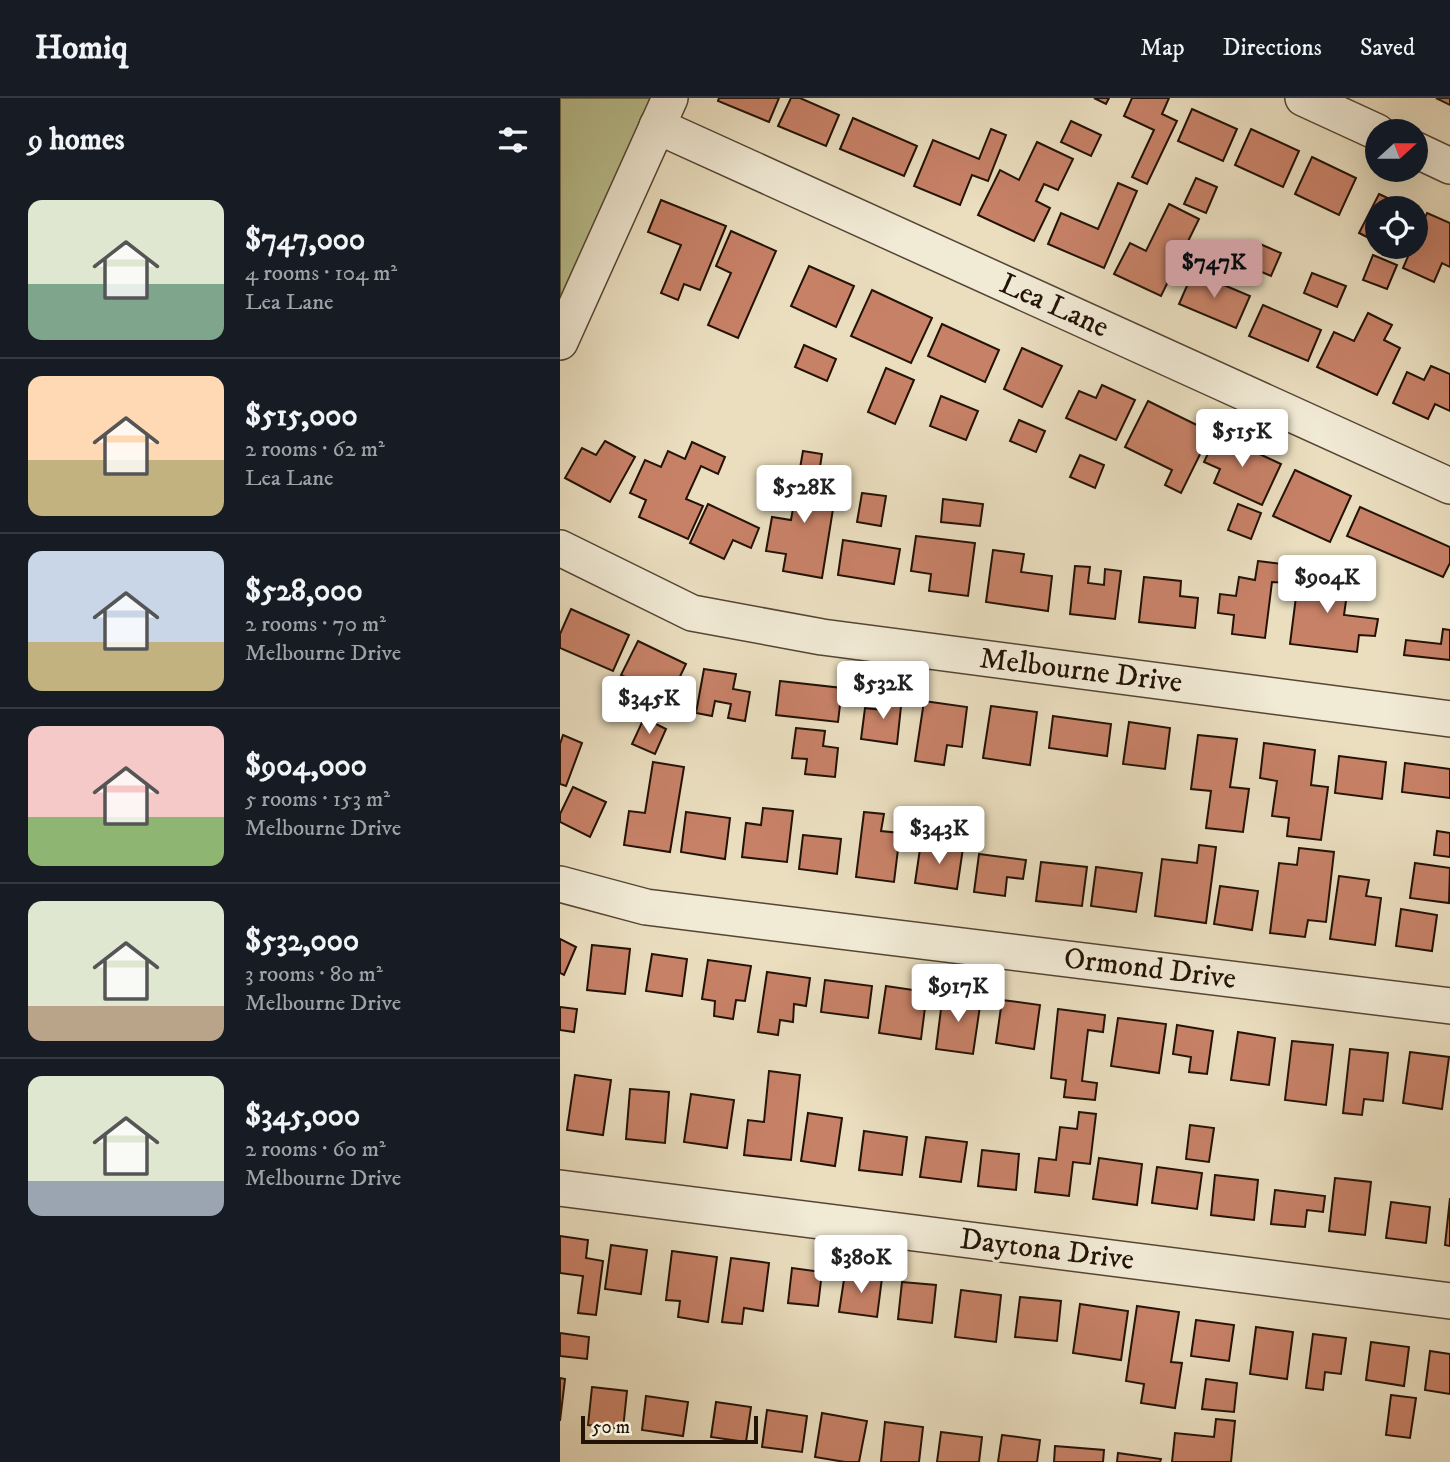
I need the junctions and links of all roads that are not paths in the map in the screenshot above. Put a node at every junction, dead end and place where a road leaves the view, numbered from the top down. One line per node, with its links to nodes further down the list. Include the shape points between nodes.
1 (1303, 98): 3 (street)
2 (664, 112): 6 (street); 7 (street, Lea Lane)
3 (1365, 126)
4 (1428, 156): 5 (street)
5 (1450, 166)
6 (560, 342)
7 (1450, 486)
8 (560, 548): 9 (street, Melbourne Drive, via 692,613 822,637)
9 (1450, 719)
10 (560, 884): 11 (street, Ormond Drive, via 646,906)
11 (1450, 1006)
12 (560, 1188): 13 (street, Daytona Drive)
13 (1450, 1301)

